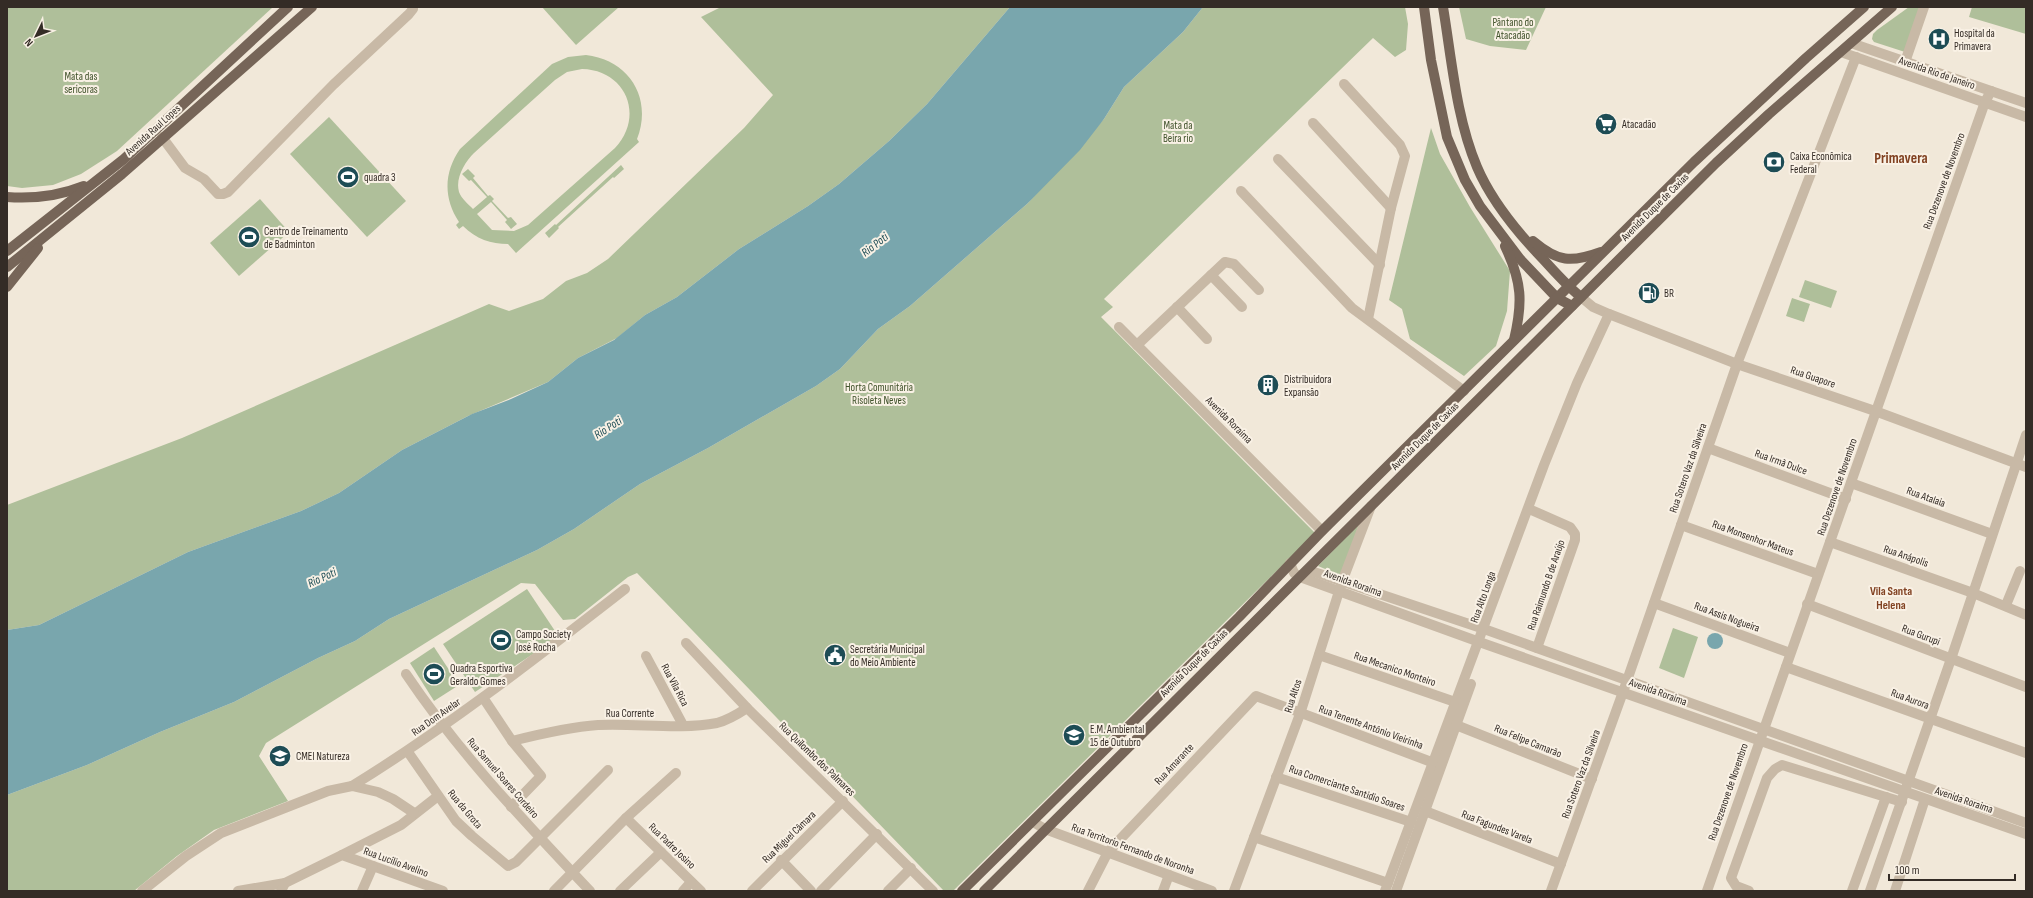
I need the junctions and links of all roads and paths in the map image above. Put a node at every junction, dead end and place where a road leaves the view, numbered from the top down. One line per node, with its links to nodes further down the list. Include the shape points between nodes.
1 (288, 7): 9 (main road, Avenida Raul Lopes)
2 (312, 7): 12 (main road, Avenida Raul Lopes)
3 (412, 7): 21 (street, via 409,14 333,85 228,192 218,194 204,179 185,168)
4 (1424, 7): 29 (main road, via 1431,60 1447,137 1465,180)
5 (1443, 7): 27 (main road, via 1464,129 1477,168)
6 (1864, 7): 31 (main road, Avenida Duque de Caxias, via 1694,162)
7 (1892, 7): 10 (main road, Avenida Duque de Caxias)
8 (1924, 7): 14 (street)
9 (251, 41): 12 (main road); 23 (main road, Avenida Raul Lopes)
10 (1851, 43): 11 (main road, Avenida Duque de Caxias); 14 (street, Avenida Rio de Janeiro)
11 (1841, 52): 13 (street, Avenida Rio de Janeiro); 38 (main road, Avenida Duque de Caxias, via 1716,163)
12 (261, 53): 21 (main road, Avenida Raul Lopes)
13 (1856, 57): 17 (street, Avenida Rio de Janeiro); 50 (street, Rua Sotero Vaz da Silveira)
14 (1905, 62): 16 (street, Avenida Rio de Janeiro)
15 (1344, 84): 26 (street, via 1403,150 1405,156)
16 (1991, 91): 17 (street, Rua Dezenove de Novembro); 18 (street, Avenida Rio de Janeiro)
17 (1985, 102): 19 (street, Avenida Rio de Janeiro); 52 (street, Rua Dezenove de Novembro)
18 (2026, 103)
19 (2026, 116)
20 (1313, 123): 26 (street)
21 (162, 137): 28 (main road, Avenida Raul Lopes)
22 (1278, 158): 32 (street)
23 (108, 172): 25 (main road, via 84,186 60,195); 30 (main road, Avenida Raul Lopes)
24 (1241, 191): 45 (street, via 1344,300)
25 (7, 197)
26 (1391, 208): 32 (street)
27 (1512, 224): 31 (main road, via 1545,251 1564,259 1584,259); 35 (main road, Rua Guapore)
28 (52, 232): 33 (main road, Avenida Raul Lopes); 36 (main road)
29 (1499, 233): 39 (main road); 48 (main road, via 1516,272 1519,288 1520,316)
30 (7, 251)
31 (1605, 251): 35 (main road, Avenida Duque de Caxias)
32 (1380, 264): 45 (street)
33 (7, 267)
34 (1211, 274): 37 (street, via 1225,262 1229,262); 41 (street); 42 (street)
35 (1568, 287): 38 (main road, Rua Guapore); 39 (main road, Avenida Duque de Caxias)
36 (7, 288)
37 (1259, 290)
38 (1581, 297): 40 (main road, Avenida Duque de Caxias); 43 (street, Rua Guapore)
39 (1557, 298): 40 (main road); 48 (main road, Avenida Duque de Caxias)
40 (1572, 306): 43 (street, Rua Guapore); 59 (main road, Avenida Duque de Caxias)
41 (1177, 307): 47 (street); 49 (street)
42 (1242, 307)
43 (1592, 307): 44 (street, Rua Guapore)
44 (1608, 314): 50 (street, Rua Guapore); 60 (street, Rua Alto Longa, via 1576,383)
45 (1368, 319): 51 (street)
46 (1119, 327): 49 (street, Avenida Roraíma)
47 (1207, 339)
48 (1513, 342): 51 (main road, Avenida Duque de Caxias)
49 (1137, 345): 62 (street, Avenida Roraíma)
50 (1737, 364): 52 (street, Rua Guapore); 54 (street, Rua Sotero Vaz da Silveira)
51 (1464, 391): 62 (main road, Avenida Duque de Caxias)
52 (1875, 411): 55 (street, Rua Guapore); 57 (street, Rua Dezenove de Novembro)
53 (2026, 435): 55 (street)
54 (1708, 448): 58 (street, Rua Irmã Dulce); 61 (street, Rua Sotero Vaz da Silveira)
55 (2016, 463): 56 (street, Rua Guapore); 63 (street)
56 (2026, 467)
57 (1851, 483): 58 (street, Rua Dezenove de Novembro); 63 (street, Rua Atalaia)
58 (1846, 499): 64 (street, Rua Dezenove de Novembro)
59 (1371, 506): 66 (main road, Avenida Duque de Caxias); 70 (street, Rua Altos)
60 (1529, 509): 77 (street, Rua Alto Longa); 80 (street, Rua Raimundo B de Araújo, via 1570,527 1575,534)
61 (1681, 525): 68 (street, Rua Monsenhor Mateus); 73 (street, Rua Sotero Vaz da Silveira)
62 (1322, 531): 65 (main road, Avenida Duque de Caxias)
63 (1992, 534): 72 (street)
64 (1830, 542): 68 (street, Rua Dezenove de Novembro); 72 (street, Rua Anápolis)
65 (1290, 563): 69 (street, via 1294,573); 120 (main road, Avenida Duque de Caxias)
66 (1308, 570): 69 (main road, Avenida Duque de Caxias); 70 (street, Avenida Roraima)
67 (2020, 571): 75 (street)
68 (1818, 574): 74 (street, Rua Dezenove de Novembro)
69 (1300, 577): 70 (street, Avenida Roraima); 123 (main road, Avenida Duque de Caxias)
70 (1341, 586): 77 (street, Avenida Roraima); 79 (street, Avenida Roraima); 82 (street, Rua Altos)
71 (625, 589): 90 (street, Rua Dom Avelar)
72 (1973, 593): 75 (street, Rua Anápolis); 84 (street)
73 (1654, 603): 81 (street, Rua Assis Nogueira); 87 (street, Rua Sotero Vaz da Silveira)
74 (1807, 604): 81 (street, Rua Dezenove de Novembro); 84 (street, Rua Gurupi)
75 (2006, 605): 76 (street, Rua Anápolis)
76 (2026, 615)
77 (1484, 629): 79 (street); 80 (street, Avenida Roraima)
78 (686, 643): 92 (street, Rua Quilombo dos Palmares)
79 (1482, 643): 89 (street, Avenida Roraima); 91 (street)
80 (1537, 648): 87 (street, Avenida Roraima)
81 (1790, 653): 85 (street, Rua Dezenove de Novembro)
82 (1319, 655): 91 (street, Rua Mecanico Monteiro); 93 (street, Rua Altos)
83 (646, 656): 96 (street, Rua Vila Rica)
84 (1951, 659): 88 (street, Rua Gurupi); 94 (street)
85 (1786, 667): 94 (street, Rua Aurora); 98 (street, Rua Dezenove de Novembro)
86 (406, 674): 97 (street, Rua Samuel Soares Cordeiro)
87 (1628, 680): 89 (street, Rua Sotero Vaz da Silveira); 98 (street, Avenida Roraima)
88 (2026, 687)
89 (1623, 692): 100 (street, Avenida Roraima); 107 (street, Rua Sotero Vaz da Silveira)
90 (484, 699): 97 (street, Rua Dom Avelar); 99 (street)
91 (1460, 704): 95 (street); 103 (street)
92 (747, 708): 96 (street, Rua Corrente, via 717,723); 114 (street, Rua Quilombo dos Palmares)
93 (1300, 714): 103 (street, Rua Tenente Antônio Vieirinha); 106 (street, Rua Altos); 129 (street, Rua Amarante, via 1260,696 1254,697)
94 (1930, 718): 102 (street, Rua Aurora); 108 (street)
95 (1456, 724): 107 (street, Rua Felipe Camarão); 116 (street)
96 (683, 725): 99 (street, Rua Corrente, via 597,725 563,729)
97 (443, 728): 101 (street, Rua Dom Avelar); 115 (street, Rua Samuel Soares Cordeiro)
98 (1764, 728): 100 (street, Rua Dezenove de Novembro); 108 (street, Avenida Roraima)
99 (512, 741): 115 (street, via 541,776)
100 (1759, 741): 112 (street, Avenida Roraima); 162 (street, Rua Dezenove de Novembro)
101 (408, 752): 109 (street, Rua Dom Avelar); 110 (street, Rua da Grota)
102 (2026, 753)
103 (1434, 763): 121 (street)
104 (608, 770): 127 (street)
105 (676, 773): 118 (street)
106 (1276, 777): 121 (street, Rua Comerciante Santidio Soares); 126 (street, Rua Altos)
107 (1592, 779): 132 (street, Rua Sotero Vaz da Silveira)
108 (1908, 780): 112 (street); 119 (street, Avenida Roraima)
109 (352, 786): 117 (street, Rua Dom Avelar, via 378,792 394,799); 140 (street, Rua Dom Avelar, via 328,791 221,833)
110 (438, 796): 117 (street, Rua Lucílio Avelino); 127 (street, Rua da Grota, via 463,828 508,866 516,862)
111 (1886, 797): 112 (street); 163 (street, via 1782,765 1775,769 1767,778 1731,878 1736,886); 164 (street)
112 (1904, 797): 113 (street, Avenida Roraima); 165 (street)
113 (1925, 799): 119 (street, Avenida Roraima); 166 (street)
114 (843, 801): 124 (street, Rua Quilombo dos Palmares); 131 (street, Rua Miguel Câmara)
115 (511, 807): 127 (street, Rua Samuel Soares Cordeiro)
116 (1425, 811): 132 (street, Rua Fagundes Varela); 160 (street)
117 (414, 813): 130 (street, Rua Lucílio Avelino, via 391,831)
118 (626, 818): 128 (street, Rua Padre Josino); 135 (street)
119 (2002, 820): 122 (street, Avenida Roraima); 125 (street, Avenida Roraima)
120 (1033, 822): 123 (street, Rua Territorio Fernando de Noronha); 154 (main road, Avenida Duque de Caxias)
121 (1411, 822): 139 (street)
122 (2026, 823)
123 (1045, 829): 129 (street, Rua Territorio Fernando de Noronha); 155 (main road, Avenida Duque de Caxias)
124 (877, 834): 134 (street, Rua Quilombo dos Palmares); 151 (street)
125 (2026, 834)
126 (1254, 836): 139 (street); 159 (street, Rua Altos)
127 (541, 838): 135 (street, Rua Samuel Soares Cordeiro)
128 (661, 852): 137 (street, Rua Padre Josino); 146 (street)
129 (1108, 852): 136 (street, Rua Territorio Fernando de Noronha); 156 (street, Rua Amarante)
130 (342, 855): 133 (street, Rua Lucílio Avelino); 138 (street, Rua Lucílio Avelino)
131 (781, 860): 149 (street, Rua Miguel Câmara); 150 (street)
132 (1561, 864): 161 (street, Rua Sotero Vaz da Silveira)
133 (373, 866): 142 (street); 143 (street, Rua Lucílio Avelino)
134 (911, 868): 152 (street); 153 (street, Rua Quilombo dos Palmares)
135 (573, 873): 144 (street); 145 (street, Rua Samuel Soares Cordeiro)
136 (1168, 875): 157 (street); 158 (street, Rua Territorio Fernando de Noronha)
137 (692, 882): 147 (street); 148 (street, Rua Padre Josino)
138 (283, 887): 141 (street, Rua Lucílio Avelino)
139 (1387, 887)
140 (142, 891)
141 (238, 891)
142 (362, 891)
143 (443, 891)
144 (554, 891)
145 (590, 891)
146 (620, 891)
147 (683, 891)
148 (701, 891)
149 (752, 891)
150 (811, 891)
151 (821, 891)
152 (888, 891)
153 (933, 891)
154 (962, 891)
155 (984, 891)
156 (1088, 891)
157 (1163, 891)
158 (1212, 891)
159 (1234, 891)
160 (1396, 891)
161 (1551, 891)
162 (1707, 891)
163 (1749, 891)
164 (1852, 891)
165 (1870, 891)
166 (1895, 891)

